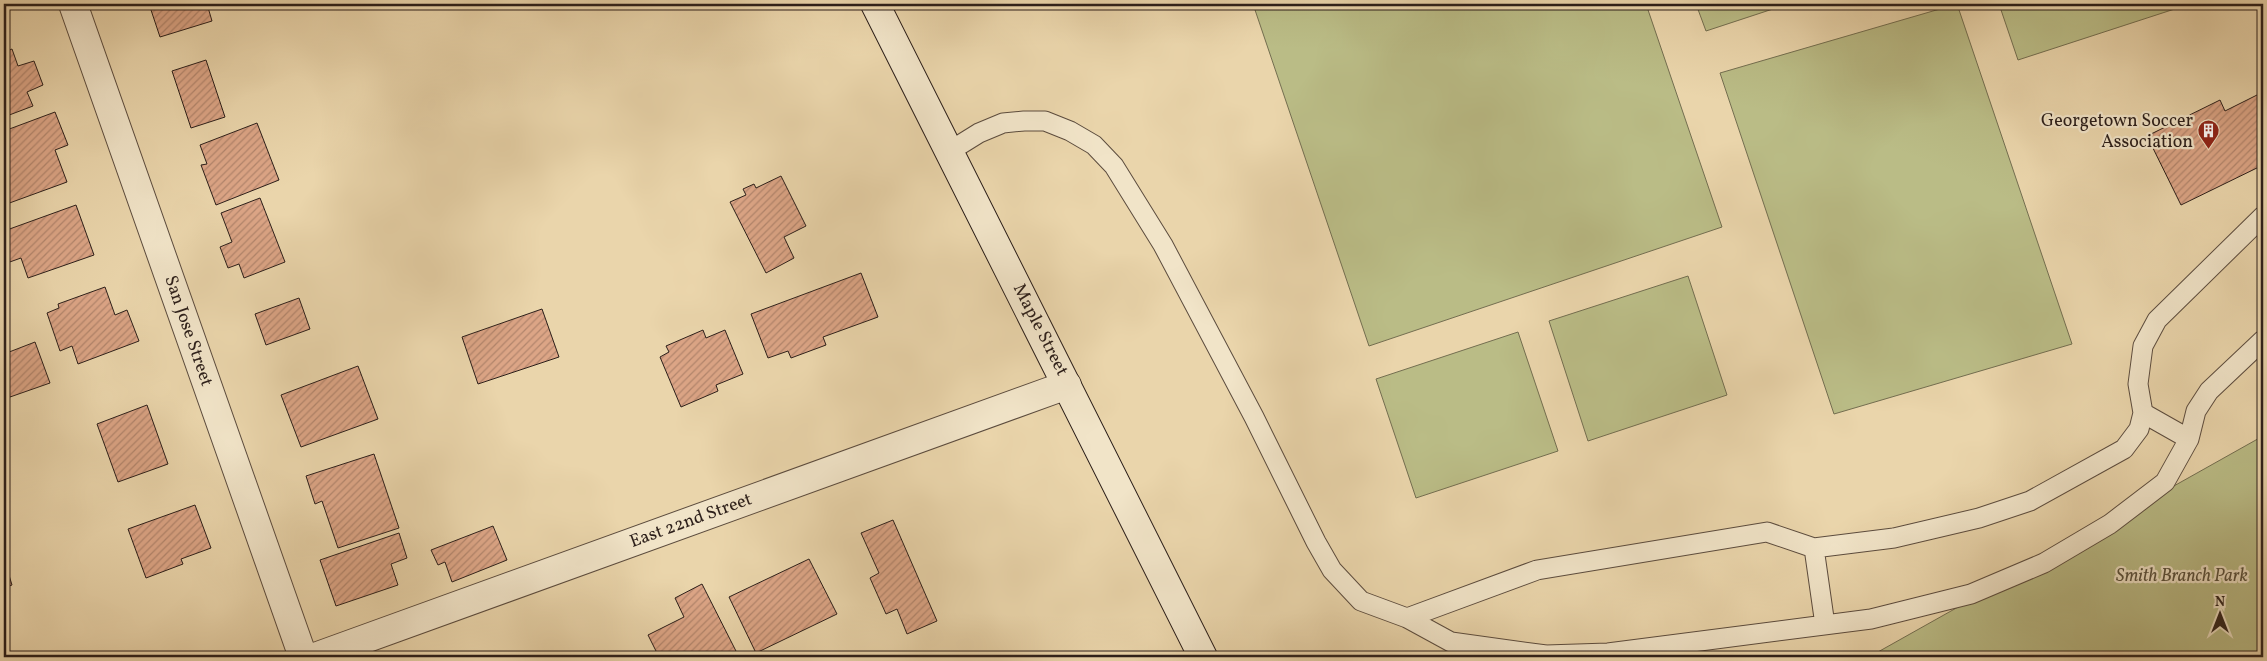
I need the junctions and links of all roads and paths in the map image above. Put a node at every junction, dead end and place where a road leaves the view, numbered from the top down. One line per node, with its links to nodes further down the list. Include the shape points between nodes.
1 (73, 4): 12 (street, San Jose Street)
2 (875, 4): 3 (street, Maple Street)
3 (950, 151): 6 (street, Maple Street); 10 (lane, via 1003,122 1045,121 1094,145 1114,166 1163,245 1332,570 1360,601)
4 (2263, 216): 7 (lane, via 2157,320 2143,346 2138,384)
5 (2263, 340): 8 (lane, via 2209,391 2196,411)
6 (1068, 385): 13 (street, East 22nd Street); 14 (street, Maple Street)
7 (2143, 413): 8 (lane); 9 (lane, via 2139,429 2124,449 2030,501 1979,518 1894,538)
8 (2189, 439): 11 (lane, via 2165,482 2110,524 2044,563 1971,594 1872,619)
9 (1814, 548): 10 (lane, via 1767,532 1537,570); 11 (lane)
10 (1407, 618): 11 (lane, via 1451,642 1546,655 1608,653)
11 (1825, 625)
12 (303, 657)
13 (315, 657)
14 (1203, 657)

